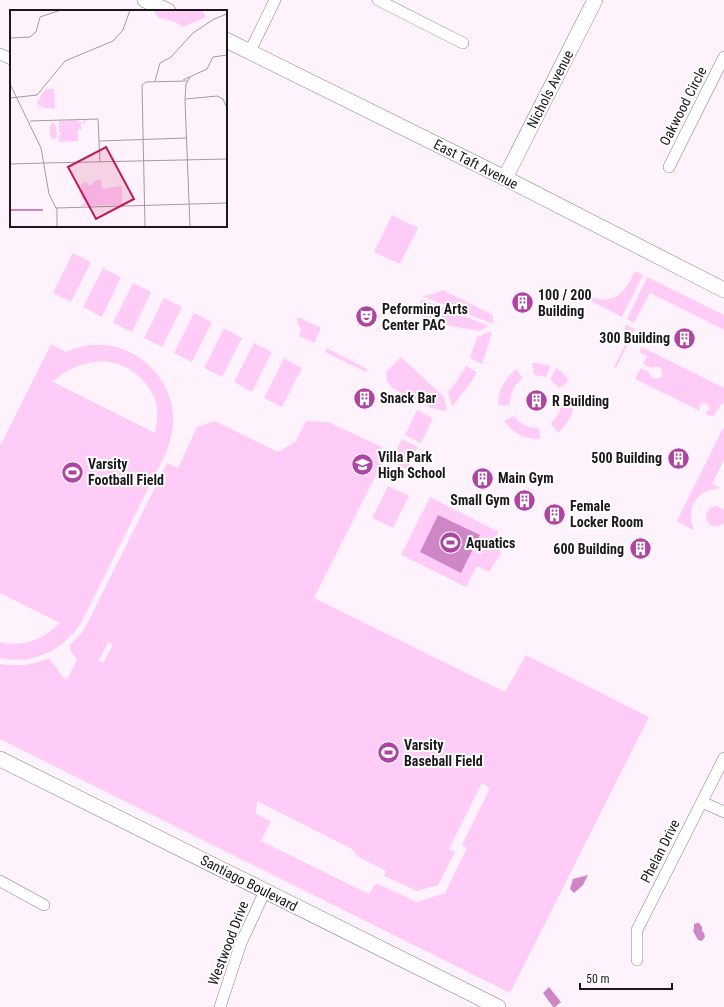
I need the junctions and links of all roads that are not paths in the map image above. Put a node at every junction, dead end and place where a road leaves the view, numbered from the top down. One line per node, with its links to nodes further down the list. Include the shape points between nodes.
1 (145, 0): 5 (street)
2 (275, 0): 8 (street)
3 (378, 0): 7 (street)
4 (595, 0): 13 (street, Nichols Avenue)
5 (166, 10)
6 (227, 40): 8 (street, East Taft Avenue)
7 (463, 43)
8 (250, 51): 13 (street, East Taft Avenue)
9 (0, 54): 11 (street)
10 (724, 57): 12 (street, Oakwood Circle)
11 (10, 59)
12 (669, 167)
13 (505, 178): 14 (street, East Taft Avenue)
14 (724, 290)
15 (724, 758): 17 (street, Phelan Drive)
16 (0, 759): 20 (street, Santiago Boulevard)
17 (702, 802): 18 (street); 22 (street, Phelan Drive, via 637,930)
18 (724, 812)
19 (0, 881): 21 (street)
20 (265, 891): 23 (street, Westwood Drive, via 241,942); 24 (street, Santiago Boulevard)
21 (44, 905)
22 (637, 960)
23 (220, 1007)
24 (498, 1007)

